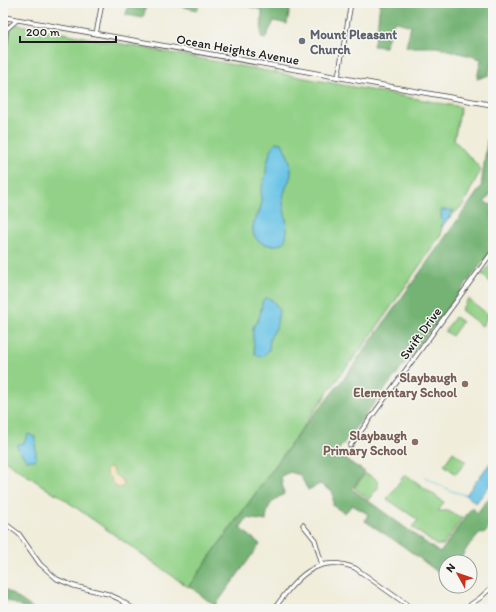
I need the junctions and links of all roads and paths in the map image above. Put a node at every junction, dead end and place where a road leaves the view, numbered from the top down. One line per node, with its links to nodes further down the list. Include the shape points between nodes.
1 (102, 3): 6 (street)
2 (351, 3): 8 (street)
3 (3, 17): 4 (main road, Ocean Heights Avenue); 5 (street)
4 (17, 20): 5 (street); 6 (main road, Ocean Heights Avenue)
5 (7, 28): 7 (street)
6 (96, 34): 8 (main road, Ocean Heights Avenue)
7 (3, 56)
8 (338, 77): 9 (main road, Ocean Heights Avenue)
9 (493, 104)
10 (493, 251): 11 (street, Swift Drive)
11 (350, 446)
12 (3, 522): 16 (street, via 20,534 40,564 57,579 108,594)
13 (303, 525): 14 (street, via 315,540)
14 (322, 565): 17 (street, via 308,570 299,578); 18 (street, via 337,563 355,568)
15 (493, 586): 19 (street)
16 (134, 609)
17 (274, 609)
18 (413, 609)
19 (464, 609)

